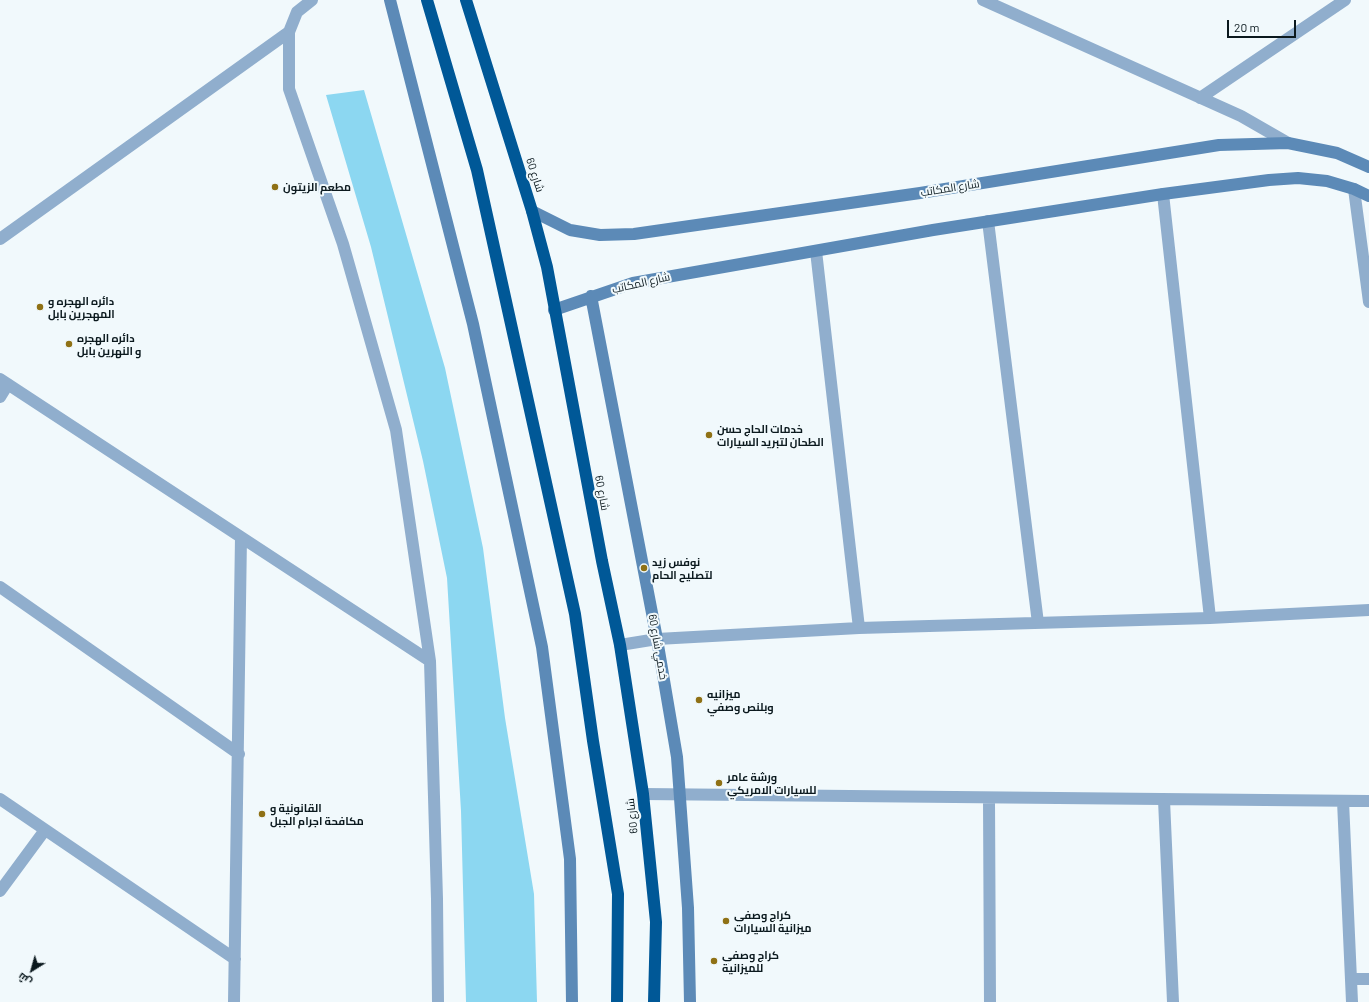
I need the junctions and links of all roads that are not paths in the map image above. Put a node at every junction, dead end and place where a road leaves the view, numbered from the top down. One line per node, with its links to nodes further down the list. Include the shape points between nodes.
1 (312, 0): 7 (street, via 297,12)
2 (390, 0): 47 (main road, via 473,324 542,647 570,860)
3 (427, 0): 48 (highway, via 477,170 576,614 593,741 618,894)
4 (466, 0): 14 (highway, شارع 60)
5 (984, 0): 8 (street)
6 (1345, 0): 8 (street)
7 (289, 32): 16 (street); 31 (street, via 289,89 343,244 396,430)
8 (1200, 98): 9 (street, via 1241,116)
9 (1288, 143): 10 (main road, شارع المکاتب, via 1337,153); 14 (main road, شارع المکاتب, via 1219,145 912,194 634,234 600,234 570,230)
10 (1369, 167)
11 (1354, 189): 12 (main road, شارع المکاتب, via 1326,181 1298,178); 13 (main road, شارع المکاتب); 19 (street)
12 (1163, 194): 15 (main road, شارع المکاتب); 26 (street)
13 (1369, 196)
14 (532, 211): 20 (highway, شارع 60)
15 (988, 221): 17 (main road, شارع المکاتب); 27 (street)
16 (0, 239)
17 (816, 251): 18 (main road, شارع المکاتب, via 633,283); 28 (street)
18 (591, 296): 20 (main road, شارع المکاتب); 29 (main road, خدمي شارع 60)
19 (1369, 302)
20 (554, 310): 30 (highway, شارع 60)
21 (4, 381): 22 (street); 23 (street)
22 (0, 397)
23 (241, 537): 31 (street); 32 (street)
24 (0, 587): 32 (street)
25 (1369, 610): 26 (street)
26 (1210, 618): 27 (street)
27 (1038, 623): 28 (street)
28 (859, 628): 29 (street)
29 (657, 638): 30 (street); 34 (main road, خدمي شارع 60, via 677,757)
30 (620, 646): 33 (highway, شارع 60)
31 (430, 661): 46 (street)
32 (238, 754): 42 (street)
33 (642, 794): 34 (street); 49 (highway, شارع 60, via 656,922)
34 (680, 795): 36 (street); 50 (main road, خدمي شارع 60, via 688,908)
35 (0, 799): 40 (street)
36 (989, 799): 37 (street); 51 (street)
37 (1164, 800): 38 (street); 52 (street)
38 (1343, 801): 39 (street); 43 (street)
39 (1369, 801)
40 (45, 830): 41 (street); 42 (street)
41 (0, 891)
42 (235, 959): 45 (street)
43 (1351, 979): 44 (street); 53 (street)
44 (1369, 979)
45 (234, 1002)
46 (438, 1002)
47 (572, 1002)
48 (617, 1002)
49 (654, 1002)
50 (690, 1002)
51 (990, 1002)
52 (1173, 1002)
53 (1352, 1002)

